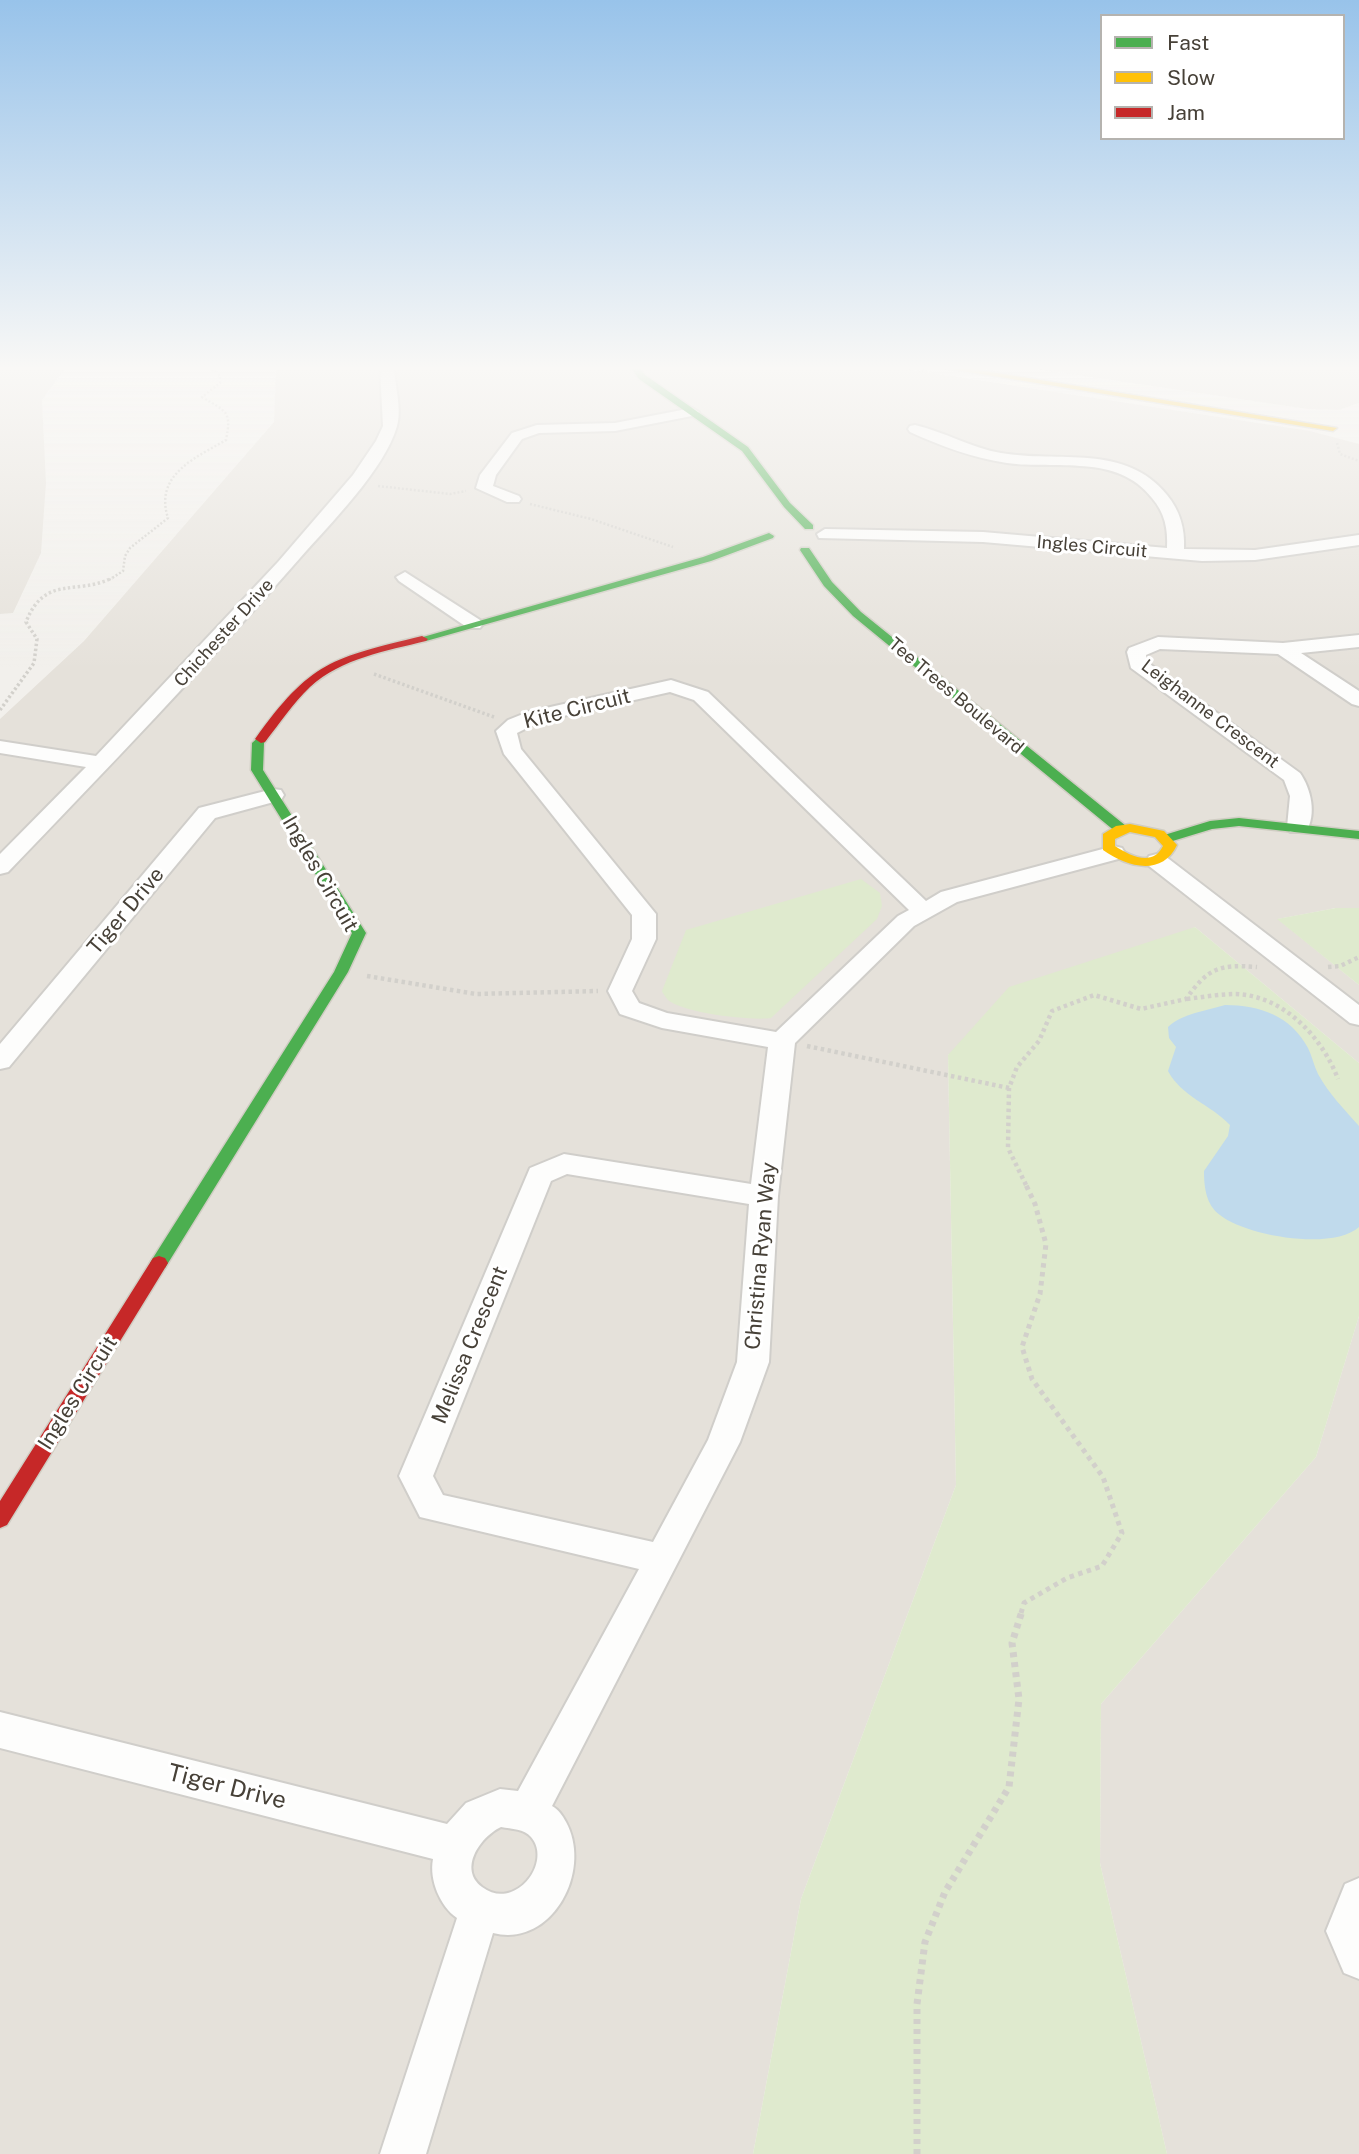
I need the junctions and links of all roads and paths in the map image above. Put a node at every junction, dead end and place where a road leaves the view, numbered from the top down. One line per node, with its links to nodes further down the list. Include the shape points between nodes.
1 (179, 469): 21 (path, via 163,503 168,518 131,547 120,574 99,584 58,588 41,596 26,622 37,639 34,663)
2 (365, 469): 6 (street, Chichester Drive)
3 (493, 469): 7 (street)
4 (760, 469): 10 (street, via 787,505)
5 (1120, 469): 13 (street, via 1134,471 1153,484 1177,523)
6 (354, 483): 7 (path, via 450,494); 24 (street, Chichester Drive)
7 (484, 488): 8 (street)
8 (513, 499): 14 (path, via 591,519)
9 (772, 528): 10 (street, Ingles Circuit); 12 (street, via 771,542); 14 (street, Ingles Circuit)
10 (817, 531): 12 (street, via 826,541); 13 (street, Ingles Circuit, via 983,537)
11 (1359, 540): 13 (street, Ingles Circuit, via 1255,555)
12 (805, 550): 28 (street, Tee Trees Boulevard, via 816,572 844,603 1016,747)
13 (1175, 554)
14 (707, 559): 16 (street, Ingles Circuit)
15 (405, 577): 16 (street)
16 (474, 624): 19 (street, Ingles Circuit)
17 (1359, 641): 18 (street, Leighanne Crescent)
18 (1283, 649): 20 (street); 26 (street, Leighanne Crescent, via 1158,643 1136,652 1138,664 1293,777 1301,796)
19 (342, 663): 22 (path); 25 (street, Ingles Circuit, via 324,670 297,692 258,743 257,770)
20 (1359, 700)
21 (0, 710)
22 (515, 724): 31 (street, Kite Circuit, via 671,686 701,696); 34 (street, Kite Circuit, via 506,731 511,750 644,914 644,939)
23 (0, 747): 24 (street)
24 (103, 763): 30 (street, Chichester Drive)
25 (273, 795): 33 (street, Ingles Circuit, via 359,933); 38 (street, Tiger Drive, via 207,813)
26 (1298, 827): 27 (street); 29 (street, via 1239,822 1210,825)
27 (1359, 835)
28 (1117, 841): 29 (street, via 1129,860); 29 (street, via 1150,830); 31 (street, via 949,897)
29 (1162, 850): 32 (street)
30 (0, 867)
31 (923, 911): 37 (street, via 906,921)
32 (1298, 969): 35 (path, via 1228,964 1203,973); 36 (street)
33 (341, 972): 34 (path, via 476,994); 42 (street, Ingles Circuit)
34 (620, 991): 37 (street, via 629,1008 662,1020)
35 (1186, 999): 39 (path, via 1237,994 1277,1005 1305,1027 1329,1055); 40 (path, via 1141,1009 1094,995 1052,1011)
36 (1359, 1017)
37 (782, 1041): 40 (path); 41 (street, Christina Ryan Way)
38 (0, 1061)
39 (1338, 1079)
40 (1009, 1088): 51 (path, via 1008,1148 1035,1204 1046,1244 1040,1294 1022,1347 1032,1379 1103,1477 1122,1533 1102,1566 1067,1578 1024,1603 1012,1643 1019,1699 1009,1787 945,1892 925,1942 917,2004)
41 (764, 1196): 43 (street, Christina Ryan Way, via 753,1362 723,1442); 43 (street, Melissa Crescent, via 564,1164 540,1175 416,1476 432,1507)
42 (0, 1519)
43 (663, 1559): 45 (street, Christina Ryan Way)
44 (0, 1730): 46 (street, Tiger Drive)
45 (529, 1811): 46 (street, via 485,1812); 48 (street, via 545,1823 555,1840 558,1860 552,1881 540,1898 521,1910 500,1914)
46 (454, 1845): 48 (street, via 452,1875 458,1890)
47 (1359, 1898): 49 (street, via 1347,1931)
48 (480, 1909): 50 (street)
49 (1359, 1958)
50 (403, 2154)
51 (918, 2154)

